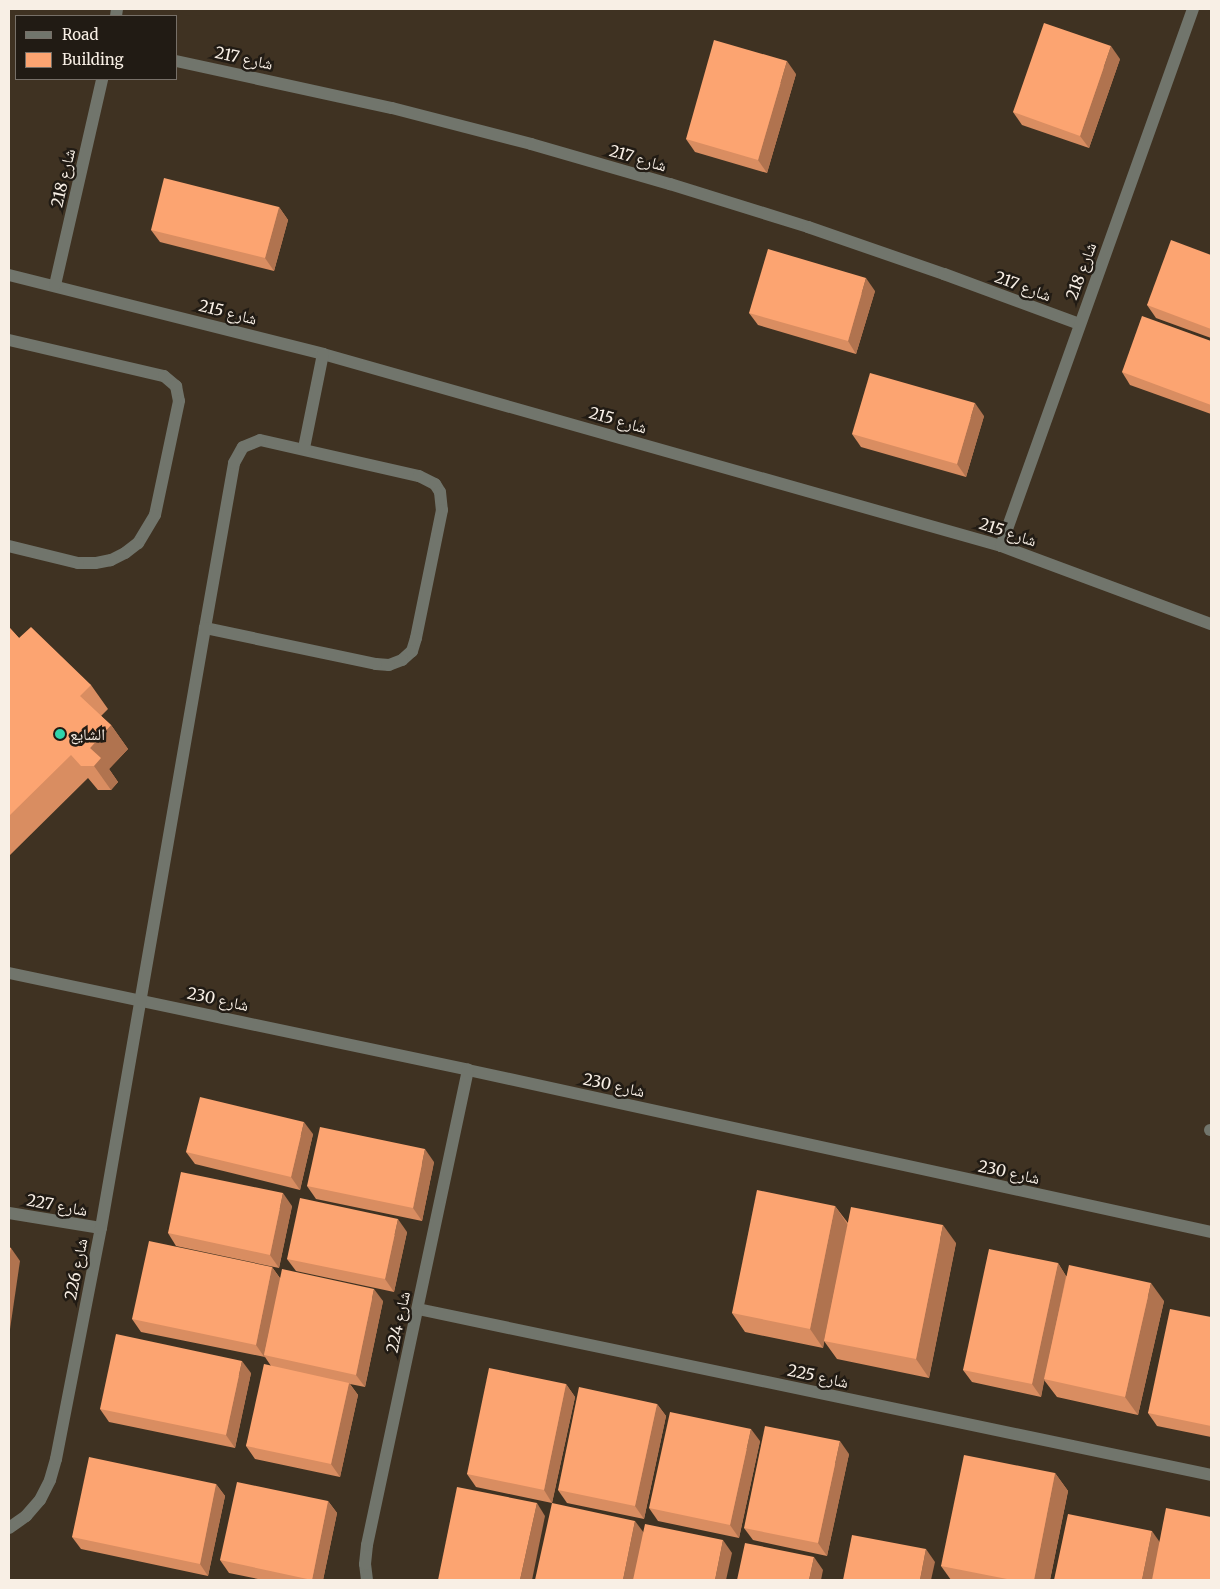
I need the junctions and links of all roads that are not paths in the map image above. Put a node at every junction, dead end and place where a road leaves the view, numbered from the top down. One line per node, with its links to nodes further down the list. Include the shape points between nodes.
1 (1193, 9): 6 (street, شارع 218)
2 (178, 61): 6 (street, شارع 217, via 392,108 661,181 817,230)
3 (102, 80): 5 (street, شارع 218)
4 (9, 275): 5 (street, شارع 215)
5 (54, 285): 8 (street, شارع 215)
6 (1079, 324): 11 (street, شارع 218)
7 (9, 340): 10 (street, via 164,376 176,386 179,401 155,516 138,543 110,560 94,563 78,563)
8 (323, 354): 9 (street); 11 (street, شارع 215)
9 (304, 448): 13 (street, شارع 226, via 260,440 243,447 237,454); 13 (street, شارع 226, via 419,476 435,484 440,492 442,510 412,651 389,665 376,664)
10 (9, 546)
11 (1001, 546): 12 (street, شارع 215)
12 (1211, 624)
13 (205, 628): 15 (street, شارع 226)
14 (9, 973): 15 (street, شارع 230)
15 (142, 1000): 16 (street, شارع 230); 18 (street, شارع 226)
16 (468, 1070): 19 (street, شارع 230); 20 (street, شارع 224)
17 (9, 1213): 18 (street, شارع 227)
18 (101, 1228): 22 (street, شارع 226, via 50,1480 40,1500)
19 (1211, 1232)
20 (418, 1309): 21 (street, شارع 225); 23 (street, شارع 224, via 367,1544)
21 (1211, 1475)
22 (9, 1528)
23 (367, 1580)

